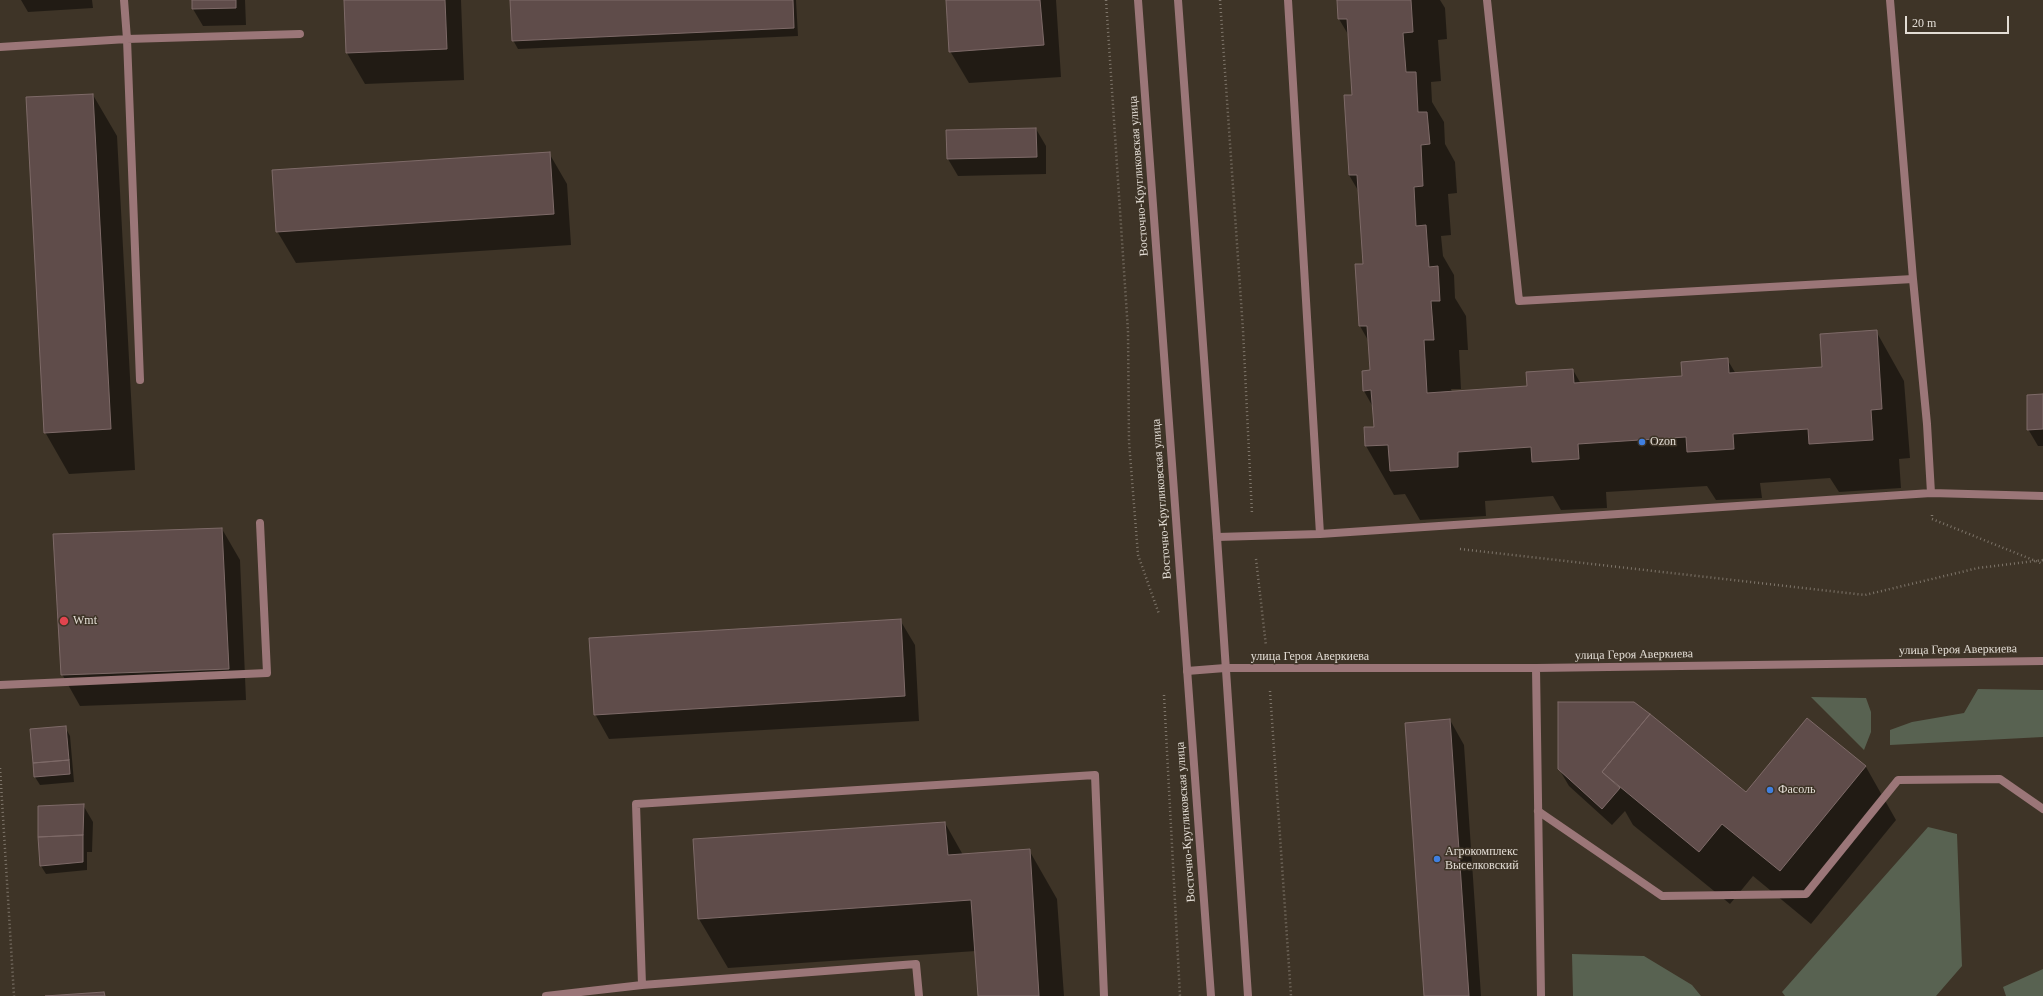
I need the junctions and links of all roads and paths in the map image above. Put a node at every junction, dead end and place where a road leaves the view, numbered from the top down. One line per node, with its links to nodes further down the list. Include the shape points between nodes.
1 (124, 0): 10 (street)
2 (1106, 0): 24 (path, via 1128,331 1129,442 1138,554)
3 (1138, 0): 29 (street, Восточно-Кругликовская улица)
4 (1178, 0): 19 (street)
5 (1220, 0): 17 (path, via 1243,330)
6 (1288, 0): 18 (street)
7 (1487, 0): 12 (street, via 1519,301)
8 (1890, 0): 12 (street)
9 (300, 34): 10 (street)
10 (127, 39): 11 (street); 13 (street)
11 (0, 47)
12 (1913, 279): 14 (street)
13 (140, 380)
14 (1931, 493): 15 (street); 18 (street); 22 (path, via 1932,519)
15 (2043, 496)
16 (260, 523): 30 (street, via 267,673)
17 (1253, 534): 18 (street); 19 (street); 28 (path)
18 (1320, 534)
19 (1217, 536): 26 (street)
20 (1454, 549): 22 (path, via 1865,595 1978,568)
21 (2043, 560): 22 (path)
22 (2036, 561): 23 (path)
23 (2043, 564)
24 (1160, 618)
25 (2043, 661): 27 (street, улица Героя Аверкиева)
26 (1225, 668): 28 (street, улица Героя Аверкиева); 29 (street, улица Героя Аверкиева); 42 (street)
27 (1536, 668): 28 (street, улица Героя Аверкиева); 34 (street)
28 (1268, 669): 43 (path)
29 (1187, 671): 41 (street, Восточно-Кругликовская улица)
30 (0, 685)
31 (1164, 689): 40 (path)
32 (0, 768): 36 (path)
33 (2043, 810): 34 (street, via 2000,779 1898,780 1806,894 1662,896)
34 (1538, 811): 44 (street)
35 (642, 985): 37 (street); 38 (street, via 916,964); 39 (street, via 636,804 1096,775)
36 (14, 996)
37 (546, 996)
38 (919, 996)
39 (1104, 996)
40 (1180, 996)
41 (1211, 996)
42 (1248, 996)
43 (1291, 996)
44 (1541, 996)

